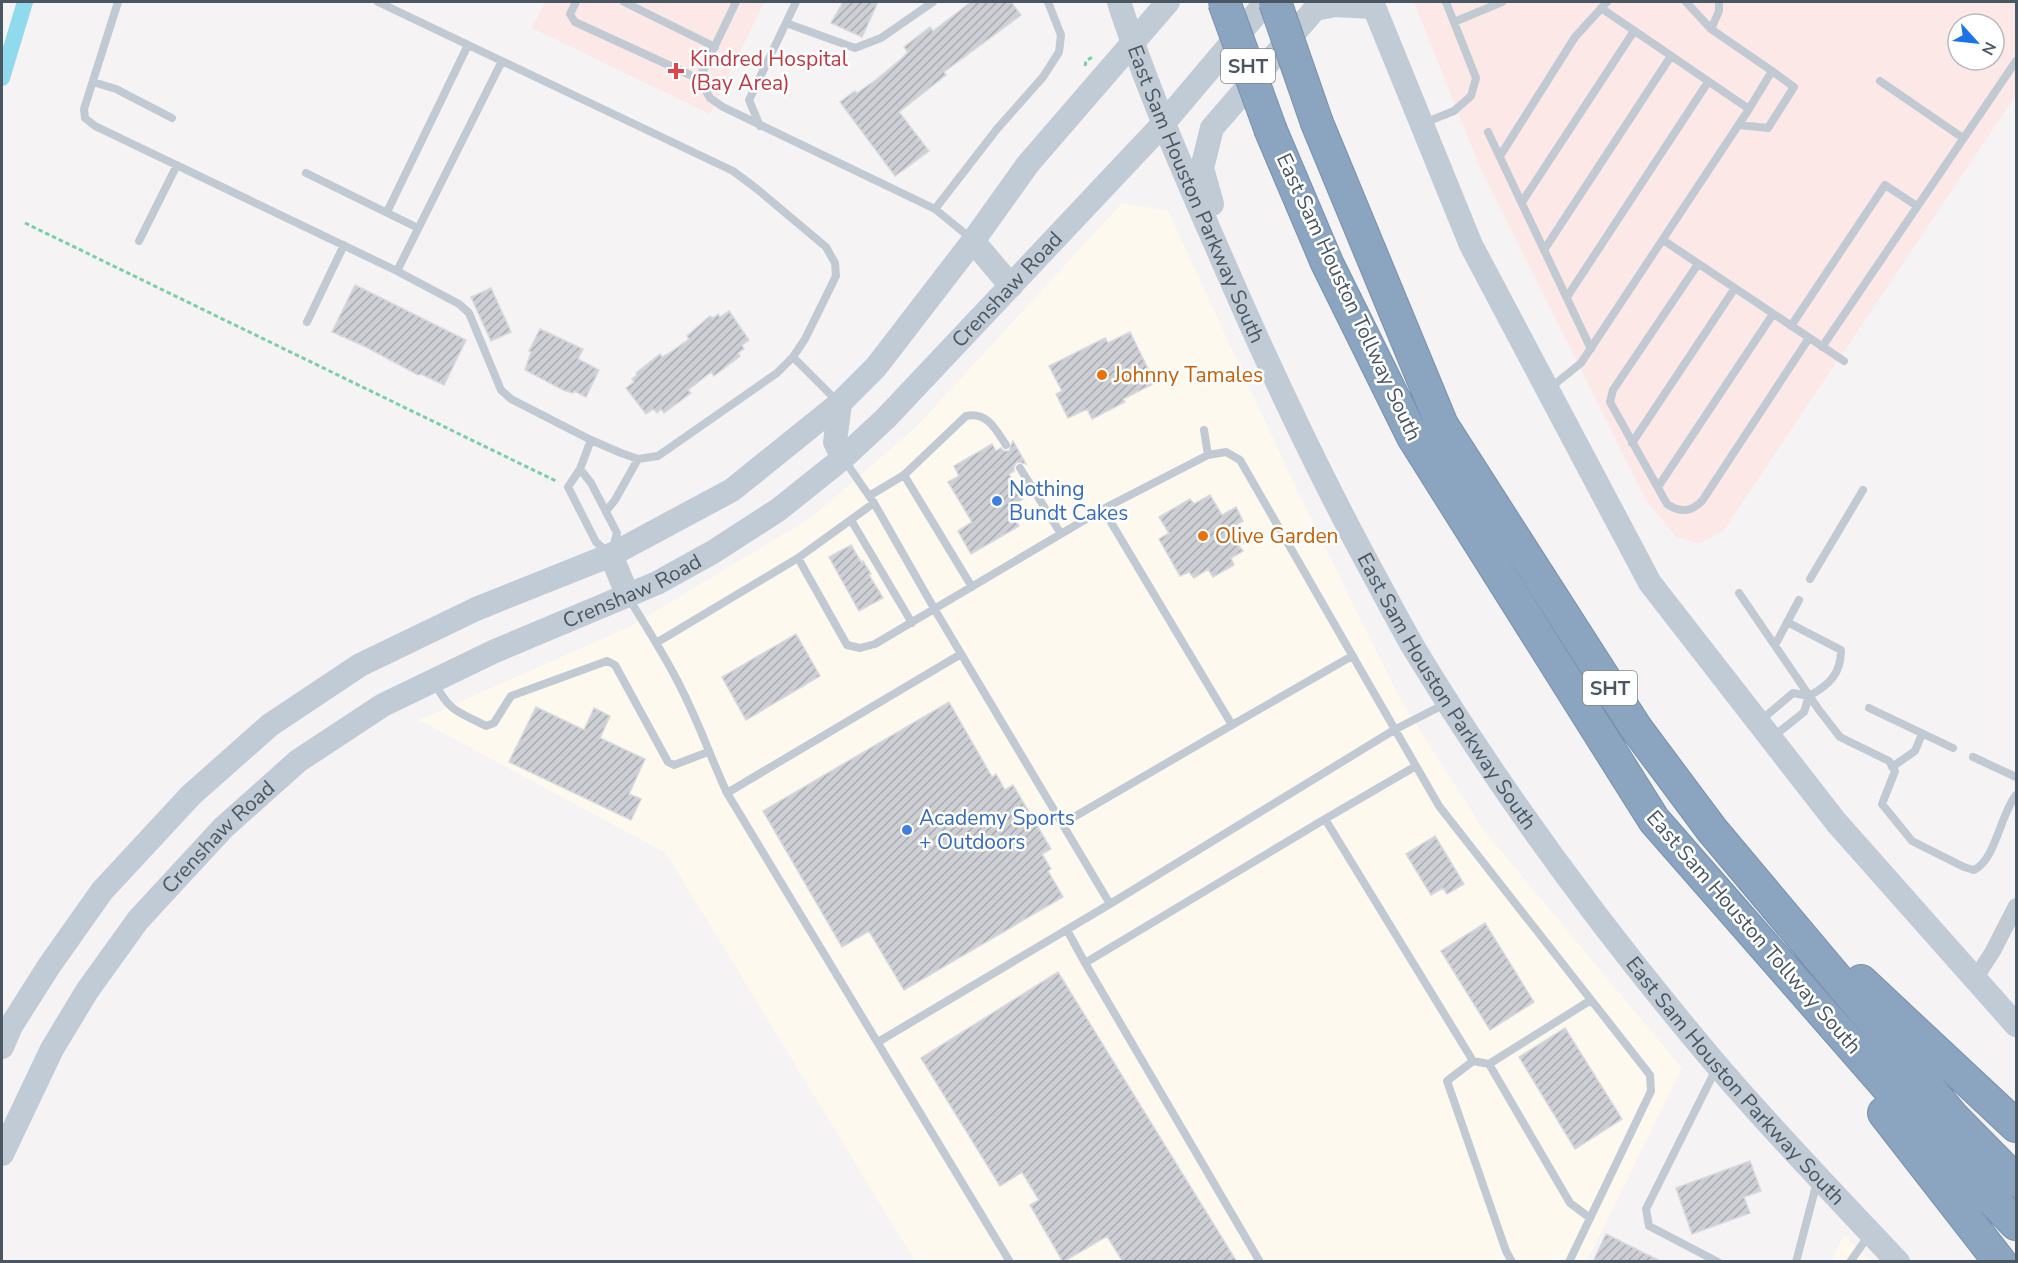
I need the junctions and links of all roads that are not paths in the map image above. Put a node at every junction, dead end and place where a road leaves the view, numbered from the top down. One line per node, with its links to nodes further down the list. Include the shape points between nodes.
1 (118, 2): 33 (lane)
2 (378, 2): 25 (lane)
3 (576, 2): 31 (lane, via 570,14 575,22)
4 (624, 2): 26 (lane)
5 (736, 2): 26 (lane)
6 (796, 2): 20 (lane)
7 (933, 2): 20 (lane, via 881,38 855,48)
8 (1048, 2): 48 (lane, via 1061,35 1059,52)
9 (1119, 2): 24 (main road, East Sam Houston Parkway South)
10 (1168, 2): 24 (main road, Crenshaw Road)
11 (1224, 2): 120 (highway, East Sam Houston Tollway South / SHT, bridge, via 1271,131 1327,262 1413,437)
12 (1266, 2): 37 (main road, Crenshaw Road)
13 (1275, 2): 122 (highway, East Sam Houston Tollway South / SHT, bridge, via 1317,123 1442,425 1636,728)
14 (1446, 2): 21 (lane)
15 (1502, 2): 21 (lane)
16 (1686, 2): 22 (lane)
17 (1719, 2): 22 (lane)
18 (1373, 4): 38 (main road); 60 (main road, via 1315,9 1212,128 1202,168)
19 (1604, 5): 23 (lane); 43 (lane, via 1575,37)
20 (786, 22): 40 (lane, via 748,100)
21 (1454, 22): 38 (lane, via 1476,78 1471,96 1454,111)
22 (1711, 28): 30 (lane)
23 (1634, 31): 27 (lane); 46 (lane)
24 (1132, 43): 37 (main road, East Sam Houston Parkway South); 51 (main road, Crenshaw Road, via 1028,164)
25 (468, 45): 28 (lane); 49 (lane)
26 (715, 47): 31 (lane)
27 (1671, 56): 34 (lane); 55 (lane)
28 (502, 61): 50 (lane); 68 (lane, via 733,171 826,247 835,263 836,276)
29 (2016, 61): 42 (lane)
30 (1772, 71): 35 (lane); 39 (lane, via 1794,87 1768,128)
31 (699, 79): 40 (lane, via 710,98)
32 (1880, 81): 42 (lane)
33 (93, 82): 36 (lane, via 116,89); 44 (lane, via 85,118)
34 (1708, 82): 35 (lane); 61 (lane)
35 (1749, 110): 39 (lane)
36 (172, 118)
37 (1163, 124): 58 (main road, Crenshaw Road); 60 (main road, East Sam Houston Parkway South)
38 (1422, 124): 70 (main road, via 1471,245)
39 (1739, 125): 52 (lane)
40 (760, 126): 48 (lane)
41 (1488, 132): 43 (lane)
42 (1963, 138): 47 (lane)
43 (1500, 156): 46 (lane)
44 (177, 165): 53 (lane); 54 (lane)
45 (306, 173): 49 (lane)
46 (1522, 202): 55 (lane)
47 (1917, 206): 64 (lane, via 1885,185); 66 (lane)
48 (935, 209): 51 (lane)
49 (387, 212): 50 (lane)
50 (418, 228): 57 (lane)
51 (973, 240): 58 (main road); 71 (main road, Crenshaw Road, via 876,367)
52 (1663, 240): 56 (lane); 67 (lane)
53 (139, 241)
54 (344, 245): 57 (lane); 63 (lane)
55 (1544, 250): 61 (lane)
56 (1698, 264): 59 (lane); 74 (lane, via 1613,390 1610,402)
57 (397, 271): 73 (lane, via 459,304 469,314 501,390 511,399)
58 (1011, 286): 77 (main road, Crenshaw Road)
59 (1735, 288): 62 (lane); 74 (lane)
60 (1239, 297): 105 (main road, East Sam Houston Parkway South, via 1283,398 1343,518 1414,648)
61 (1567, 297): 67 (lane)
62 (1773, 314): 64 (lane); 82 (lane)
63 (307, 322)
64 (1791, 326): 65 (lane)
65 (1809, 338): 66 (lane); 82 (lane, via 1695,508 1676,510 1667,504)
66 (1822, 347): 69 (lane)
67 (1591, 349): 70 (lane, via 1581,363)
68 (793, 357): 71 (lane); 78 (lane, via 777,373 658,456)
69 (1844, 361)
70 (1548, 389): 109 (main road, via 1650,583)
71 (840, 403): 77 (main road, via 835,442); 89 (main road, Crenshaw Road, via 732,490)
72 (1204, 430): 76 (lane)
73 (591, 440): 78 (lane); 80 (lane)
74 (1632, 442): 82 (lane)
75 (1006, 446): 81 (lane, via 989,421 974,414 966,416)
76 (1208, 455): 85 (lane); 102 (lane, via 1226,452 1240,460)
77 (843, 458): 84 (lane); 94 (main road, Crenshaw Road, via 778,510 713,552)
78 (638, 459): 86 (lane)
79 (1020, 468): 88 (lane)
80 (580, 469): 86 (lane); 89 (lane, via 567,487 596,542)
81 (904, 475): 84 (lane); 92 (lane)
82 (1658, 487)
83 (1863, 490): 91 (lane)
84 (871, 500): 87 (lane); 96 (lane)
85 (1103, 508): 88 (lane); 107 (lane)
86 (606, 511): 89 (lane, via 617,533)
87 (851, 520): 90 (lane); 98 (lane)
88 (1061, 534): 92 (lane)
89 (611, 555): 94 (main road); 131 (main road, Crenshaw Road, via 476,609 360,664 270,725 191,795 102,891 49,966)
90 (798, 558): 98 (lane, via 847,645 860,648 875,644); 99 (lane)
91 (1810, 579)
92 (972, 587): 96 (lane)
93 (1738, 593): 100 (lane)
94 (628, 596): 99 (lane); 103 (main road, Crenshaw Road)
95 (1798, 600): 97 (lane)
96 (934, 610): 98 (lane); 101 (lane)
97 (1787, 622): 100 (lane); 104 (lane, via 1841,650 1841,663 1827,686)
98 (912, 623)
99 (656, 643): 112 (lane, via 691,707)
100 (1775, 645): 104 (lane)
101 (961, 654): 117 (lane); 121 (lane)
102 (1352, 656): 107 (lane); 108 (lane)
103 (434, 680): 112 (lane, via 450,707 486,726 494,723 511,696 607,661 615,665 668,762 674,765); 136 (main road, Crenshaw Road, via 383,705 298,761 223,828 138,920 52,1049)
104 (1809, 696): 109 (lane, via 1804,712); 109 (lane, via 1794,693); 115 (lane, via 1840,737 1889,761)
105 (1449, 702): 108 (lane); 134 (main road, East Sam Houston Parkway South, via 1592,911)
106 (1869, 708): 110 (lane)
107 (1232, 725): 121 (lane)
108 (1394, 730): 114 (lane); 123 (lane)
109 (1765, 730): 127 (main road, via 1836,822)
110 (1922, 734): 111 (lane); 115 (lane, via 1915,751)
111 (1953, 748)
112 (708, 752): 117 (lane)
113 (1973, 758): 116 (lane)
114 (1416, 766): 119 (lane); 128 (lane, via 1439,806)
115 (1892, 767): 118 (lane, via 1882,804 1904,832 1912,841 1974,870 1983,866)
116 (2016, 777)
117 (728, 793): 130 (lane)
118 (2016, 795)
119 (1325, 819): 126 (lane); 132 (lane)
120 (1654, 820): 140 (highway, East Sam Houston Tollway South / SHT, via 1931,1137); 150 (highway)
121 (1062, 824): 123 (lane)
122 (1712, 830): 135 (highway, via 1868,988); 138 (highway, East Sam Houston Tollway South / SHT, via 1953,1117)
123 (1110, 904): 125 (lane)
124 (2016, 906): 127 (street)
125 (1067, 930): 126 (lane); 130 (lane)
126 (1085, 963): 143 (lane)
127 (1975, 979): 129 (main road)
128 (1591, 1000): 133 (lane); 139 (lane, via 1650,1075 1651,1091)
129 (2016, 1023)
130 (878, 1042): 142 (lane)
131 (2, 1047)
132 (1473, 1061): 133 (lane); 144 (lane, via 1448,1081)
133 (1490, 1064): 139 (lane, via 1570,1203)
134 (1717, 1066): 137 (main road, East Sam Houston Parkway South); 146 (lane, via 1646,1209 1649,1226)
135 (2016, 1126)
136 (2, 1154)
137 (1818, 1176): 141 (main road, East Sam Houston Parkway South); 147 (lane)
138 (2016, 1181)
139 (1590, 1218): 145 (lane)
140 (2016, 1224)
141 (1871, 1233): 148 (lane); 149 (main road, East Sam Houston Parkway South)
142 (1010, 1262)
143 (1260, 1262)
144 (1512, 1262)
145 (1569, 1262)
146 (1718, 1262)
147 (1796, 1262)
148 (1850, 1262)
149 (1898, 1262)
150 (2000, 1262)

